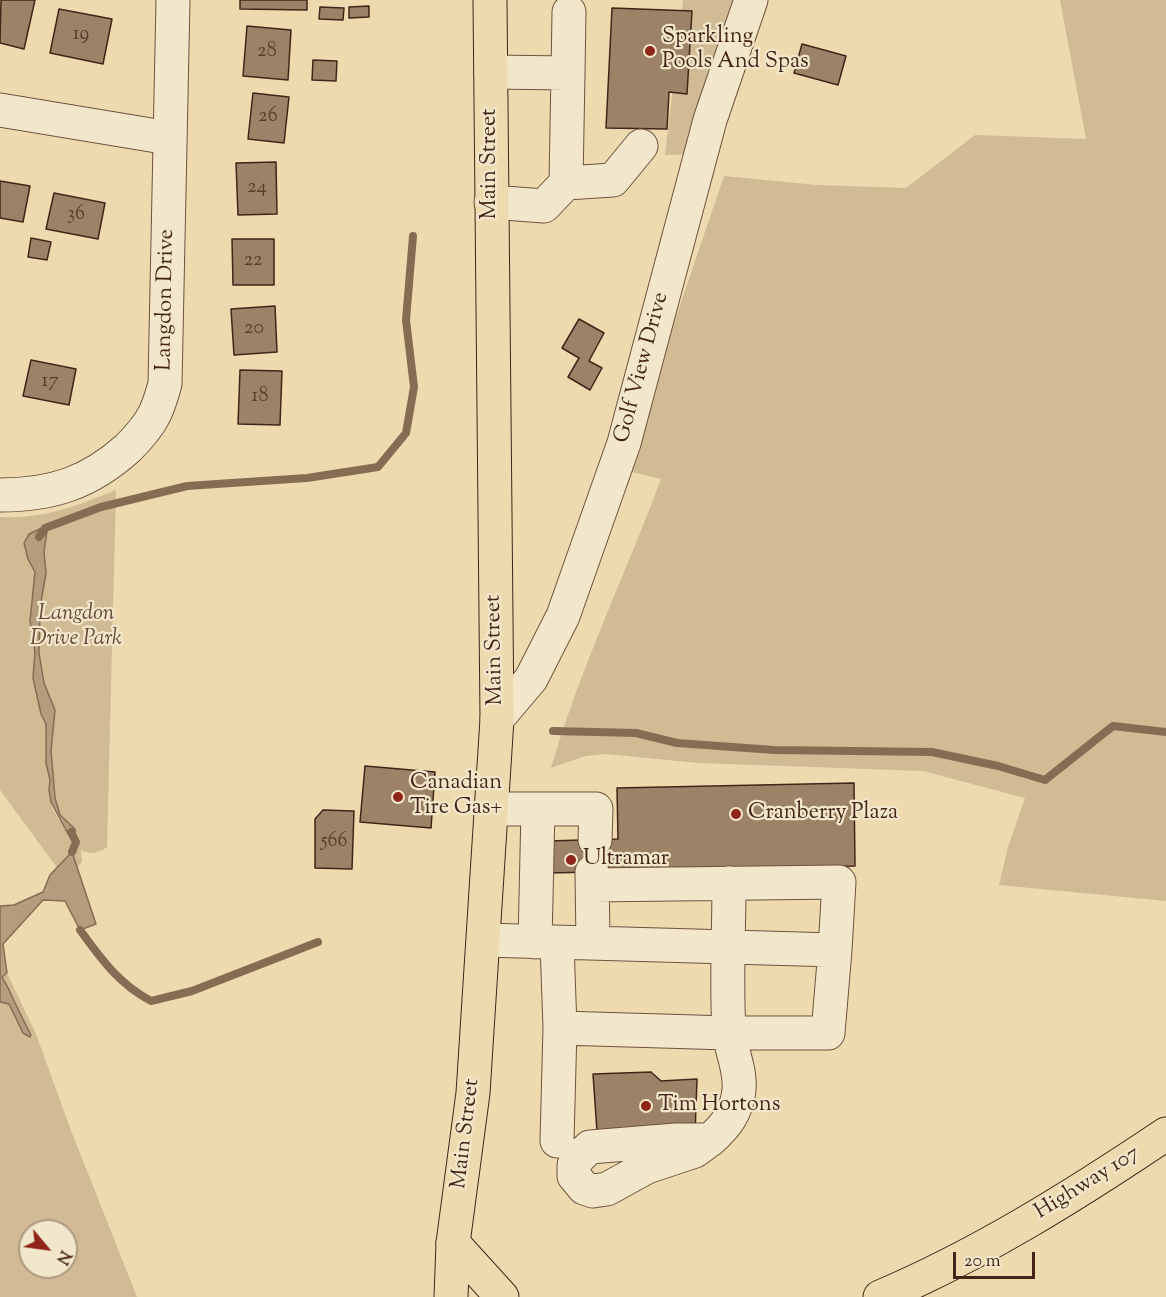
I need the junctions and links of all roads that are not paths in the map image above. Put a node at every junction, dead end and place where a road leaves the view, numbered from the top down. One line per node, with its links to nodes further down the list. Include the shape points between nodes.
1 (173, 0): 8 (street, Langdon Drive)
2 (490, 0): 5 (main road, Main Street)
3 (751, 0): 13 (street, Golf View Drive, via 710,120 624,443 563,616 531,680)
4 (569, 12): 6 (street)
5 (490, 72): 6 (street); 11 (main road, Main Street)
6 (568, 73): 10 (street)
7 (0, 110): 8 (street)
8 (169, 138): 12 (street, Langdon Drive, via 165,384 154,416 137,439 91,476 48,492)
9 (641, 146): 10 (street, via 613,180)
10 (566, 183): 11 (street, via 544,206)
11 (492, 202): 13 (main road, Main Street)
12 (0, 495)
13 (496, 719): 15 (main road, Main Street)
14 (538, 809): 15 (street); 16 (street, via 596,809); 19 (street)
15 (491, 810): 18 (main road, Main Street)
16 (595, 840)
17 (729, 883): 20 (street, via 592,878); 21 (street); 22 (street, via 839,882)
18 (484, 940): 19 (street); 28 (main road, Main Street, via 473,1093)
19 (546, 942): 20 (street); 23 (street)
20 (593, 944): 21 (street)
21 (728, 947): 22 (street); 24 (street)
22 (835, 950): 24 (street, via 828,1033)
23 (560, 1028): 24 (street); 27 (street)
24 (729, 1033): 26 (street, via 740,1073 739,1091 735,1111)
25 (1166, 1134): 32 (main road, Highway 107, via 975,1252)
26 (710, 1140)
27 (557, 1141)
28 (453, 1243): 29 (main road); 30 (main road, Main Street); 31 (main road)
29 (431, 1297)
30 (451, 1297)
31 (502, 1297)
32 (880, 1297)

